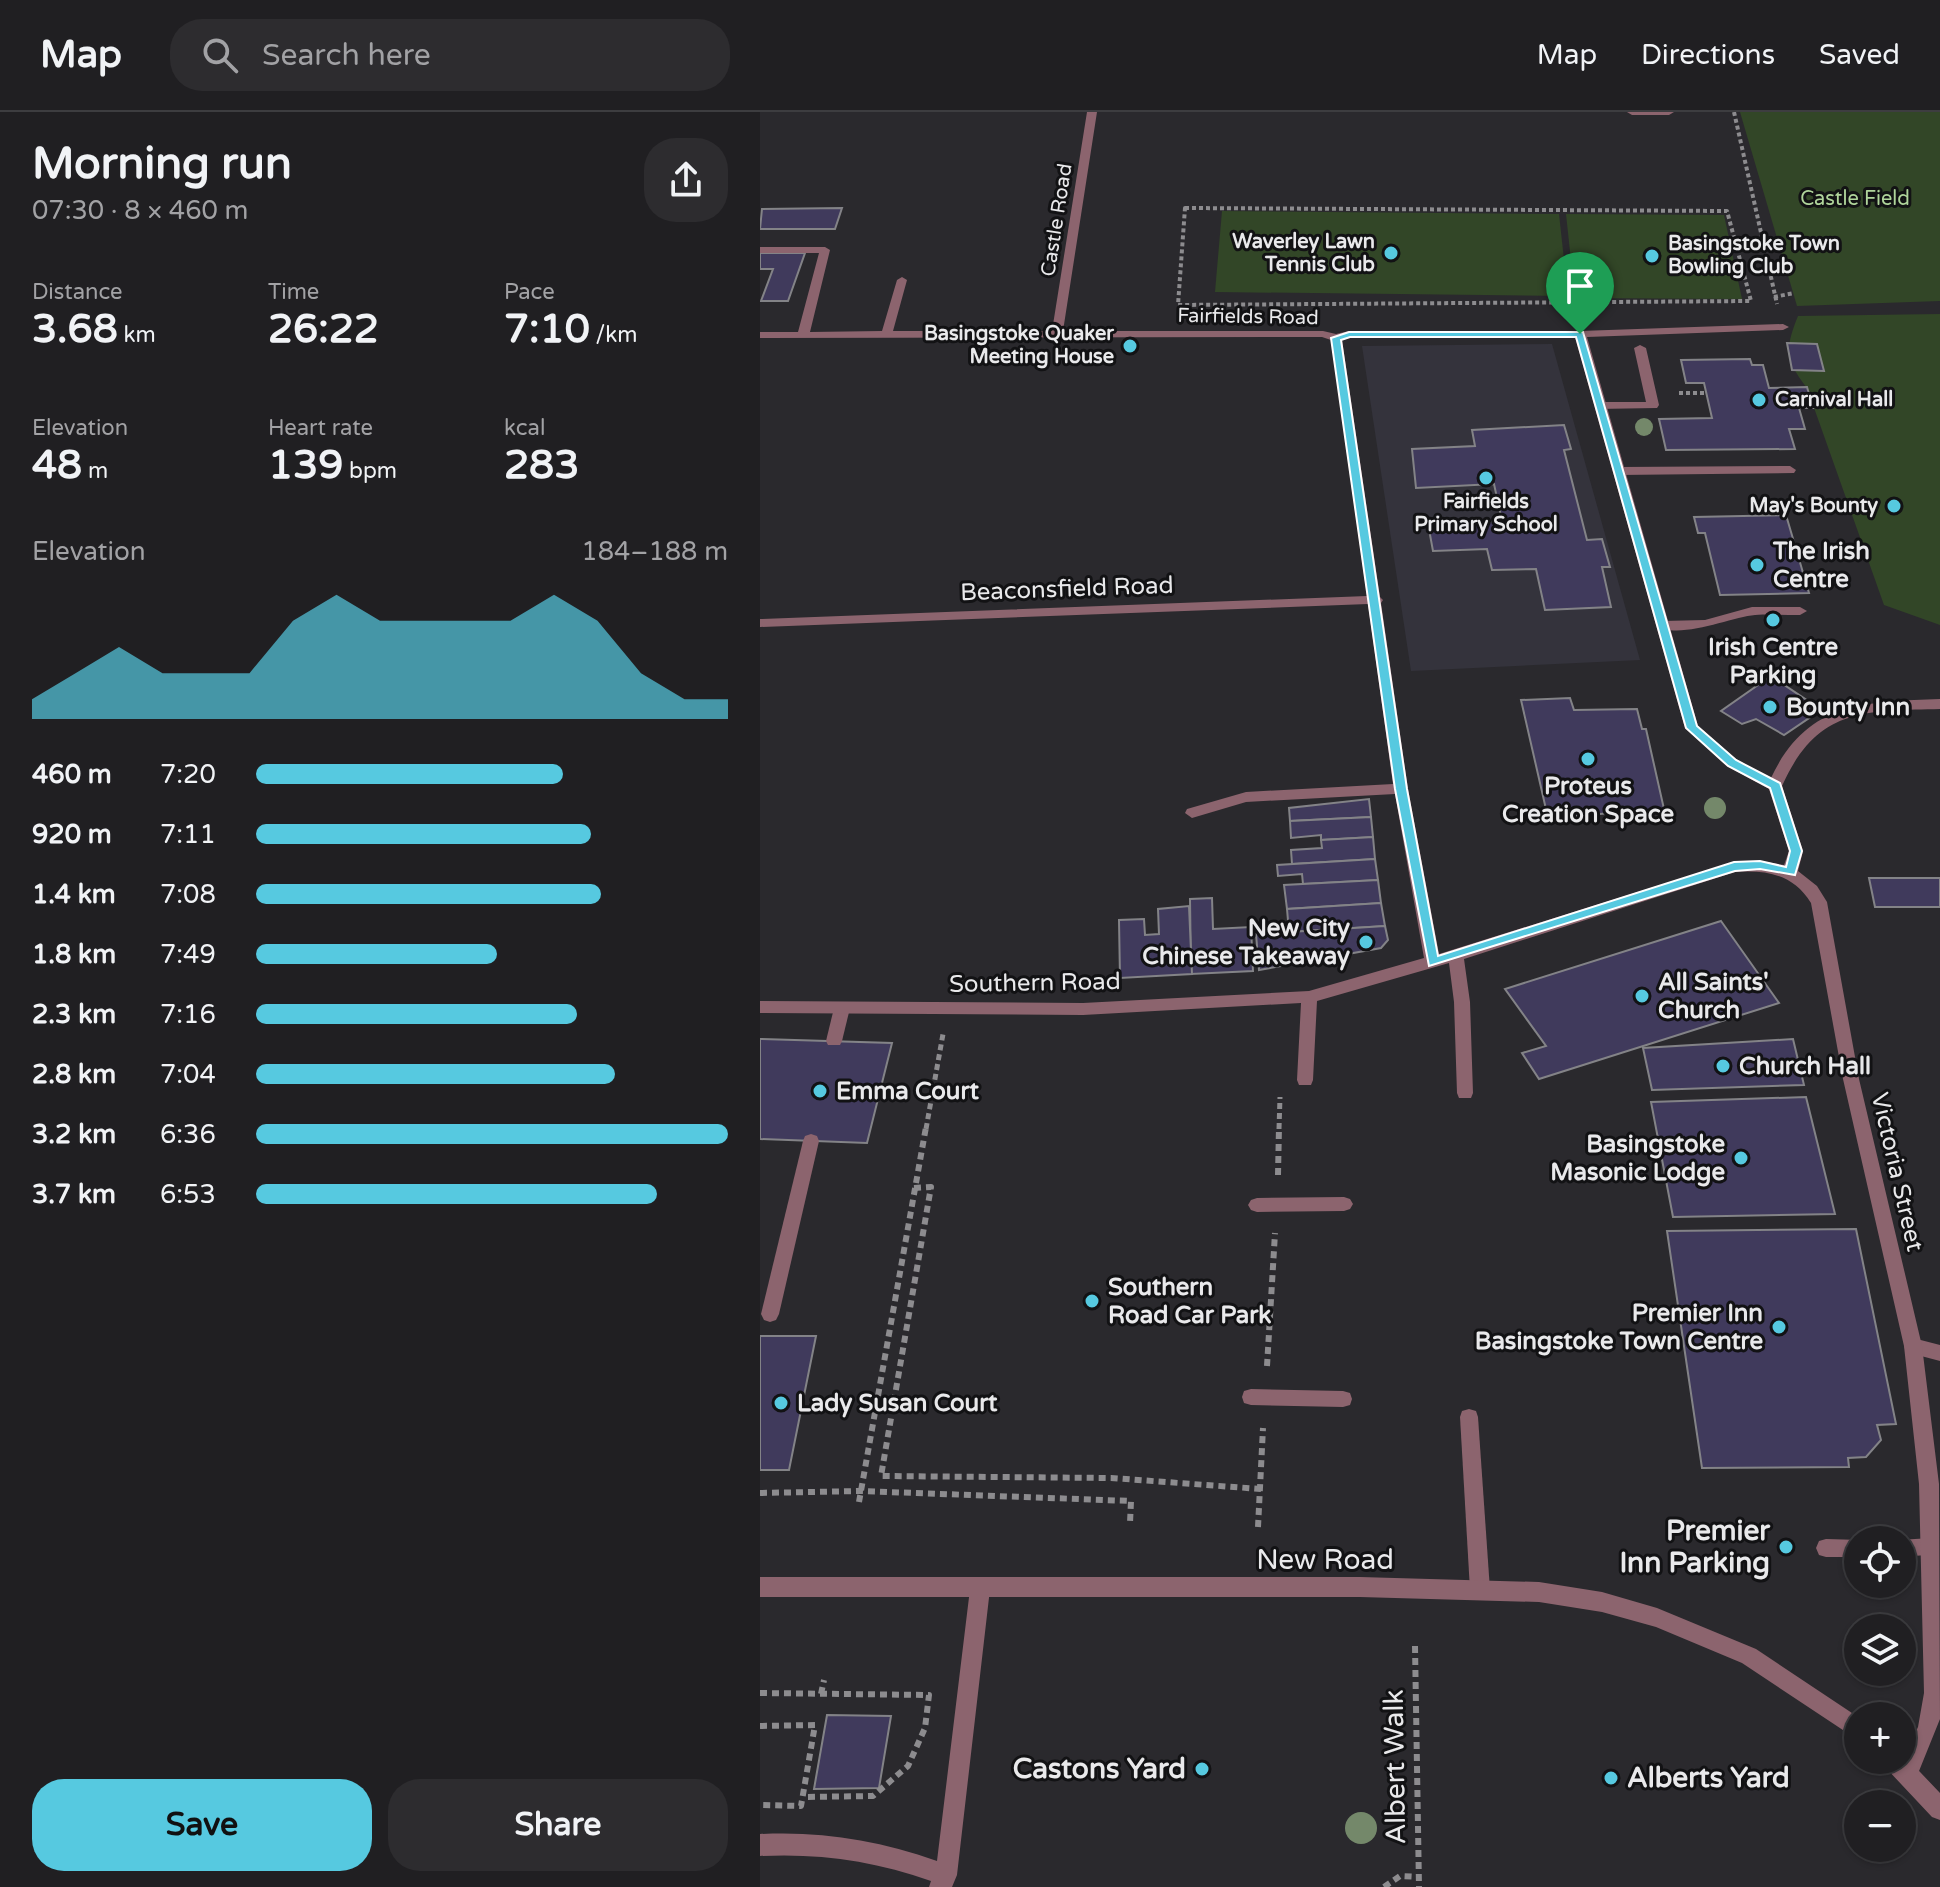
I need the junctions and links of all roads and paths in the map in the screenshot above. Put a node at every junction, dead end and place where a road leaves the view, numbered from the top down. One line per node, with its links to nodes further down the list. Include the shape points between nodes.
1 (1092, 112): 13 (street, Castle Road)
2 (1632, 112): 3 (street)
3 (1669, 112)
4 (1734, 112): 8 (path)
5 (760, 250): 16 (street, via 825,250)
6 (902, 280): 12 (street)
7 (1794, 293): 8 (path)
8 (1774, 297): 11 (path, via 1778,308)
9 (1446, 304): 9 (path, via 1720,302 1751,301 1727,211 1185,208 1178,305)
10 (1783, 327): 11 (street, Fairfields Road)
11 (1760, 330): 14 (street, Fairfields Road)
12 (887, 334): 13 (street, Fairfields Road); 16 (street, Fairfields Road)
13 (1057, 334): 17 (street, Fairfields Road)
14 (1580, 334): 17 (street, Fairfields Road); 21 (street)
15 (760, 335): 16 (street, Fairfields Road)
16 (803, 335)
17 (1336, 338): 24 (street)
18 (1640, 348): 21 (street, via 1653,405)
19 (1678, 393): 20 (path)
20 (1706, 393)
21 (1600, 406): 23 (street)
22 (1790, 470): 23 (street)
23 (1619, 471): 27 (street)
24 (1376, 600): 26 (street, Beaconsfield Road); 30 (street)
25 (1800, 611): 27 (street, via 1752,611 1705,624)
26 (760, 623)
27 (1663, 625): 29 (street, via 1692,728 1732,763)
28 (1940, 704): 29 (street, via 1885,706 1833,716 1797,744 1784,760)
29 (1775, 786): 32 (street, via 1796,851)
30 (1401, 789): 31 (street, via 1246,797); 34 (street)
31 (1192, 813)
32 (1790, 872): 33 (street, Southern Road, via 1760,865 1734,867); 49 (street, Victoria Street, via 1807,882 1819,902 1851,1079)
33 (1456, 956): 34 (street, Southern Road); 41 (street)
34 (1433, 962): 35 (street, Southern Road)
35 (1309, 997): 37 (street, Southern Road, via 1083,1009); 40 (street)
36 (760, 1007): 37 (street, Southern Road)
37 (842, 1008): 39 (street)
38 (944, 1027): 44 (path)
39 (834, 1041)
40 (1305, 1080)
41 (1465, 1093)
42 (1280, 1094): 47 (path)
43 (811, 1141): 48 (street)
44 (914, 1188): 54 (path, via 931,1187 881,1476 1111,1478); 55 (path)
45 (1344, 1204): 47 (street)
46 (1257, 1205): 47 (street)
47 (1277, 1205): 51 (path)
48 (770, 1314)
49 (1913, 1346): 50 (street); 60 (street, Victoria Street)
50 (1940, 1353)
51 (1258, 1397): 52 (street); 54 (path)
52 (1343, 1399)
53 (1469, 1417): 67 (street)
54 (1261, 1489): 59 (path)
55 (861, 1491): 56 (path); 57 (path); 58 (path, via 1131,1501)
56 (760, 1493)
57 (859, 1502)
58 (1130, 1523)
59 (1258, 1527)
60 (1931, 1547): 63 (street); 65 (street, Victoria Street)
61 (1826, 1548): 62 (street)
62 (1844, 1548)
63 (1916, 1548)
64 (760, 1587): 66 (street, New Road)
65 (1937, 1587): 74 (street, Victoria Street, via 1934,1693 1928,1728)
66 (980, 1589): 67 (street, New Road); 81 (street)
67 (1480, 1590): 72 (street, New Road, via 1539,1592 1657,1618 1749,1656)
68 (1415, 1646): 80 (path, Albert Walk)
69 (824, 1680): 71 (path)
70 (760, 1693): 71 (path)
71 (821, 1694): 76 (path, via 929,1695 925,1728 908,1766 873,1796)
72 (1844, 1720)
73 (760, 1726): 76 (path, via 815,1725)
74 (1916, 1744)
75 (1907, 1774): 78 (street)
76 (803, 1797): 77 (path, via 801,1806)
77 (760, 1805)
78 (1940, 1809)
79 (760, 1845): 81 (street, via 804,1841 880,1851)
80 (1419, 1877): 82 (path, via 1400,1876); 83 (path, Albert Walk)
81 (943, 1881)
82 (1384, 1887)
83 (1419, 1887)

